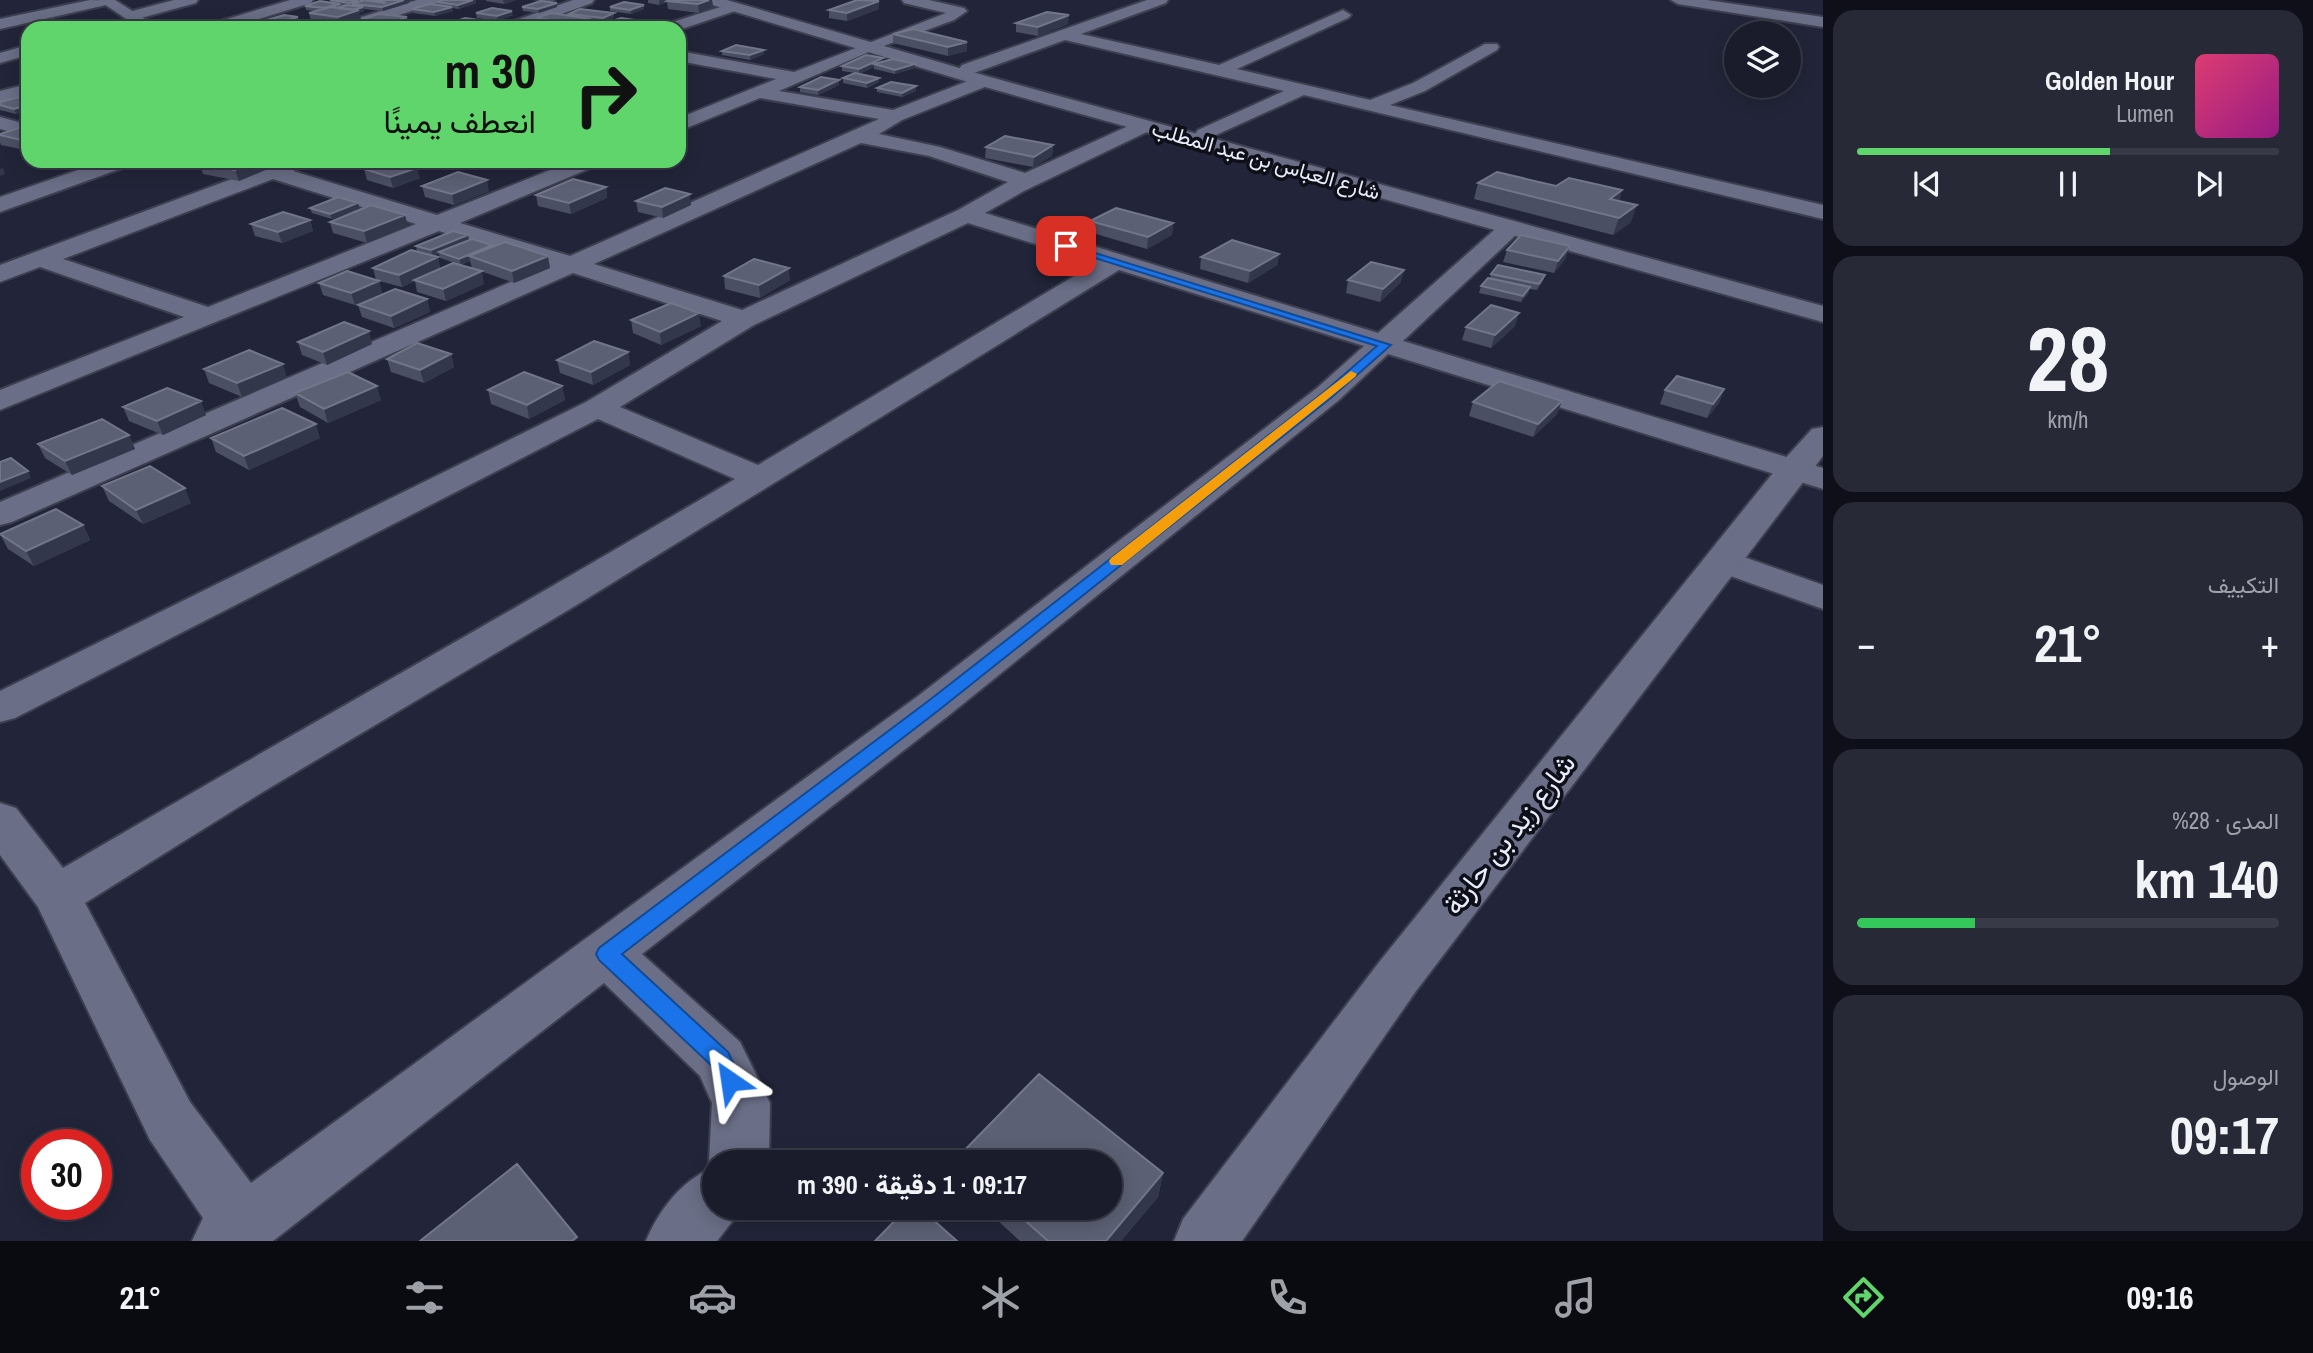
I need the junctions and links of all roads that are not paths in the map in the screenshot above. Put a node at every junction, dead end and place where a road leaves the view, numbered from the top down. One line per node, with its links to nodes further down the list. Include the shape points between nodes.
1 (39, 0): 12 (street)
2 (105, 0): 14 (street); 21 (street)
3 (191, 0): 15 (street)
4 (306, 0): 16 (street)
5 (587, 0): 18 (street)
6 (711, 0): 11 (street, شارع العباس بن عبد المطلب)
7 (909, 0): 23 (street, via 959,11)
8 (1161, 0): 22 (street)
9 (1677, 0): 20 (street)
10 (422, 1): 17 (street)
11 (733, 4): 19 (street); 23 (street, شارع العباس بن عبد المطلب)
12 (0, 9)
13 (1343, 15): 28 (street)
14 (133, 21)
15 (137, 21)
16 (236, 21)
17 (362, 21)
18 (528, 21)
19 (686, 22)
20 (1823, 22)
21 (0, 24)
22 (1065, 35): 28 (street); 29 (street)
23 (874, 45): 29 (street, شارع العباس بن عبد المطلب); 30 (street)
24 (1492, 47): 36 (street, via 1419,87)
25 (21, 52): 27 (street)
26 (686, 57): 30 (street)
27 (0, 58)
28 (1222, 70): 31 (street)
29 (976, 75): 38 (street); 40 (street, شارع العباس بن عبد المطلب); 41 (street, شارع العباس بن عبد المطلب)
30 (794, 77): 33 (street)
31 (1303, 89): 36 (street); 41 (street)
32 (21, 91): 34 (street)
33 (760, 93): 37 (street); 38 (street)
34 (0, 97)
35 (686, 104): 37 (street)
36 (1374, 105): 49 (street)
37 (715, 110): 39 (street)
38 (895, 116): 42 (street)
39 (686, 122)
40 (1144, 126): 47 (street); 52 (street, شارع العباس بن عبد المطلب)
41 (1205, 134): 57 (street, شارع العباس بن عبد المطلب)
42 (858, 136): 47 (street, via 933,151); 55 (street)
43 (104, 168): 48 (street)
44 (283, 168): 46 (street)
45 (565, 168): 51 (street)
46 (274, 172): 51 (street); 53 (street)
47 (1027, 181): 50 (street)
48 (0, 205)
49 (1823, 212)
50 (966, 215): 54 (street); 60 (street)
51 (439, 222): 55 (street); 59 (street)
52 (1510, 228): 58 (street, شارع العباس بن عبد المطلب); 61 (street)
53 (39, 260): 56 (street); 59 (street)
54 (1117, 261): 61 (street); 66 (street)
55 (569, 265): 60 (street); 67 (street)
56 (0, 274)
57 (1823, 304)
58 (1823, 314)
59 (206, 315): 62 (street)
60 (744, 320): 63 (street)
61 (1385, 345): 65 (street); 73 (street, via 944,697)
62 (0, 401)
63 (597, 408): 66 (street); 70 (street)
64 (1823, 436): 65 (street, شارع زيد بن حارثة)
65 (1808, 474): 68 (street, شارع زيد بن حارثة)
66 (760, 478): 72 (street)
67 (0, 515)
68 (1724, 561): 69 (street); 78 (street, شارع زيد بن حارثة, via 1398,976)
69 (1823, 598)
70 (0, 708)
71 (0, 820): 72 (street)
72 (57, 896): 76 (street, via 170,1121)
73 (607, 954): 74 (street, via 720,1059 741,1103); 76 (street)
74 (739, 1150)
75 (702, 1211): 77 (street)
76 (233, 1233)
77 (677, 1241)
78 (1205, 1241)

